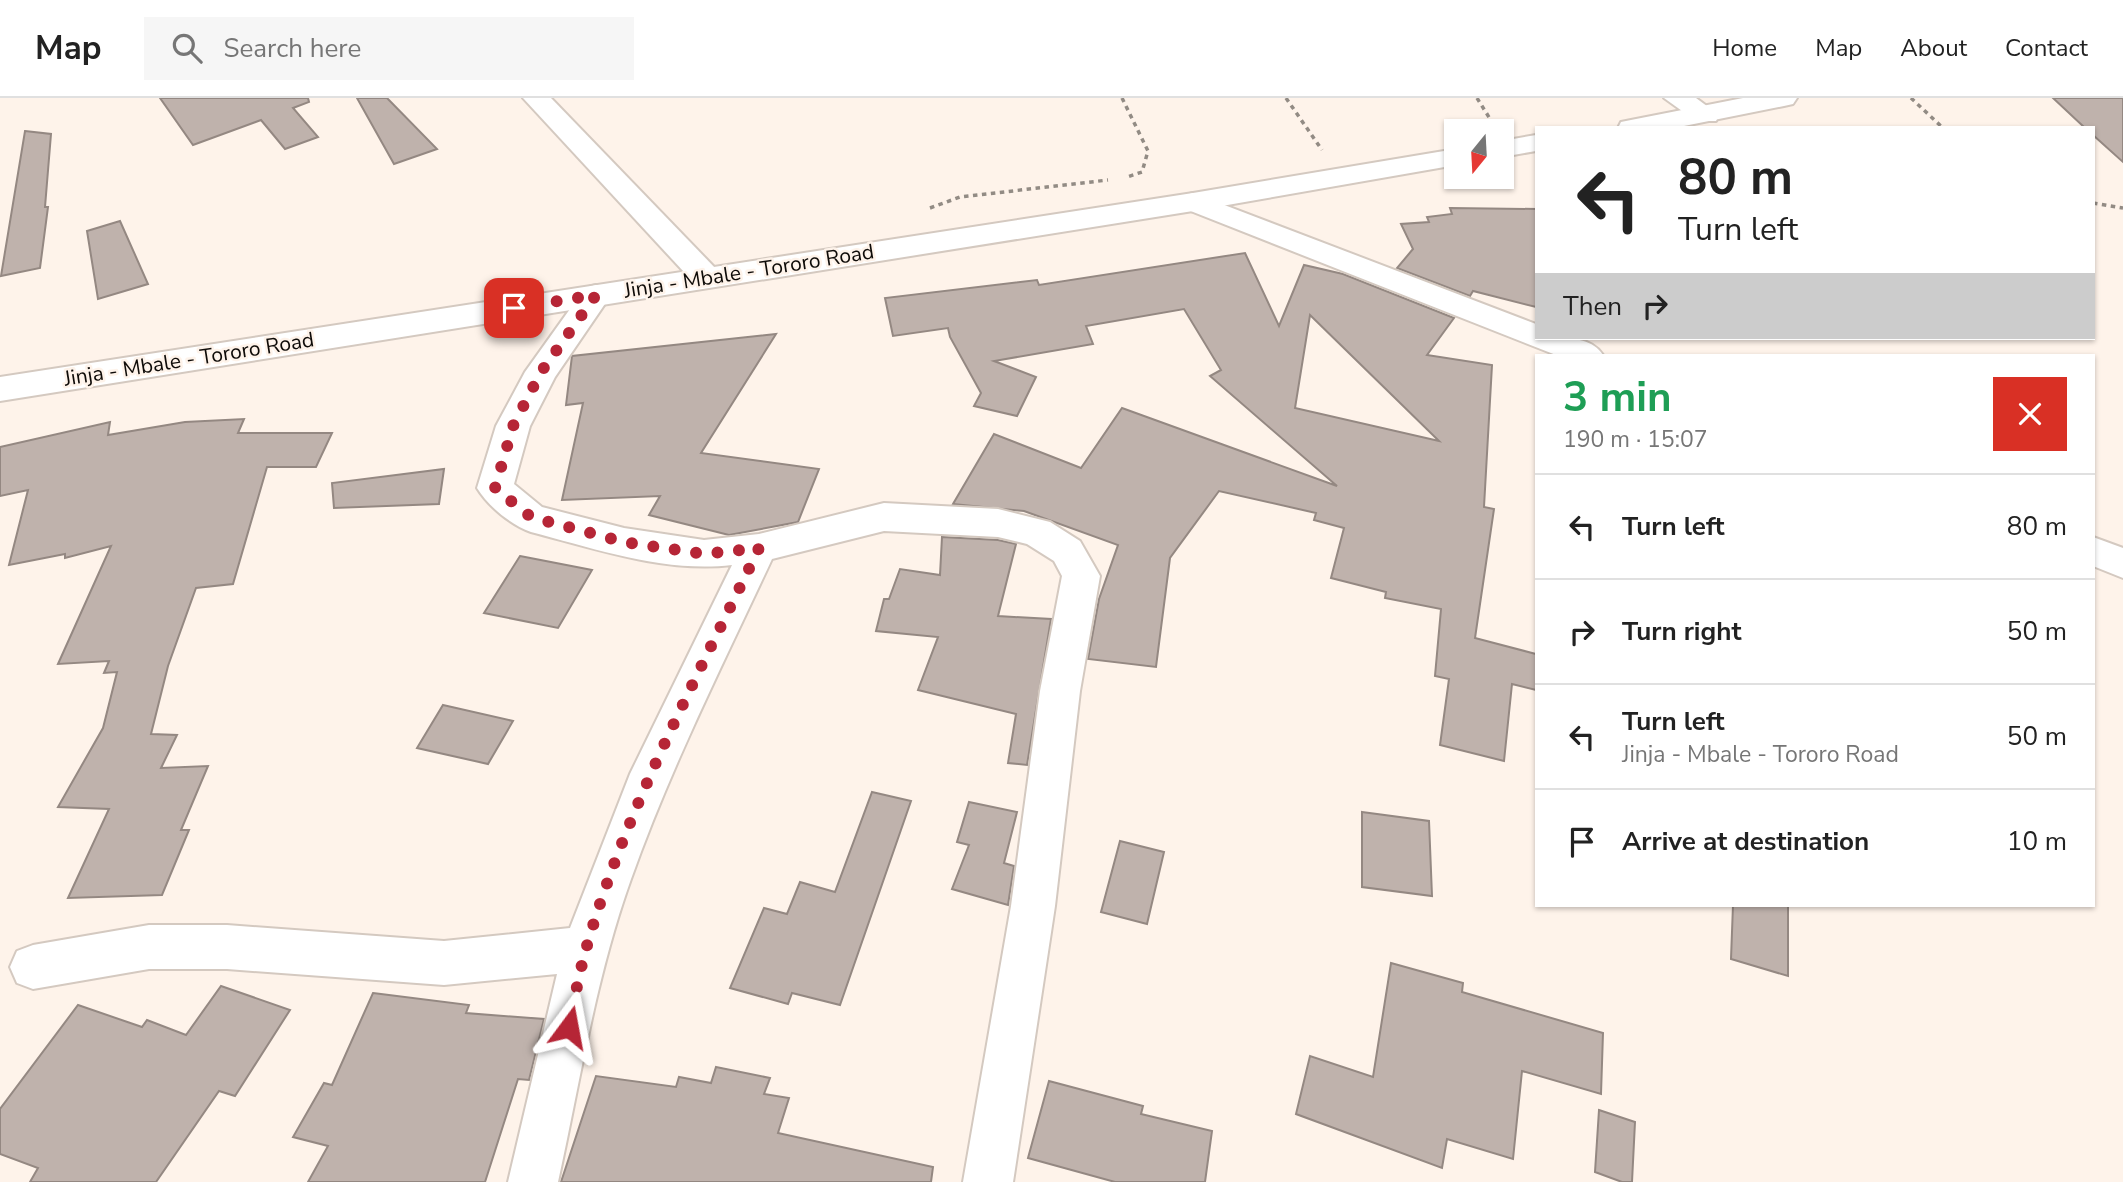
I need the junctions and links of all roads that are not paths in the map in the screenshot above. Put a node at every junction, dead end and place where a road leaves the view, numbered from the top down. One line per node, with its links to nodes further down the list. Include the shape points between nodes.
1 (536, 98): 10 (street)
2 (1677, 98): 4 (street)
3 (1784, 98): 4 (street)
4 (1706, 115): 5 (street)
5 (1643, 126)
6 (1535, 144): 7 (street)
7 (1514, 147)
8 (1444, 159): 9 (street, Jinja - Mbale - Tororo Road)
9 (1193, 202): 10 (street, Jinja - Mbale - Tororo Road); 12 (street)
10 (707, 278): 11 (street, Jinja - Mbale - Tororo Road)
11 (596, 295): 15 (street, Jinja - Mbale - Tororo Road); 16 (street, via 541,372 513,426 495,488 531,517 624,542 704,554)
12 (1535, 335)
13 (1547, 340): 14 (street)
14 (1584, 354)
15 (0, 388)
16 (759, 548): 19 (street, via 650,774); 22 (street, via 884,517 998,523 1037,532 1067,551 1081,576)
17 (2095, 552): 18 (street)
18 (2123, 562)
19 (586, 949): 20 (street, via 444,963 228,947 149,947); 21 (street)
20 (33, 967)
21 (533, 1182)
22 (988, 1182)

